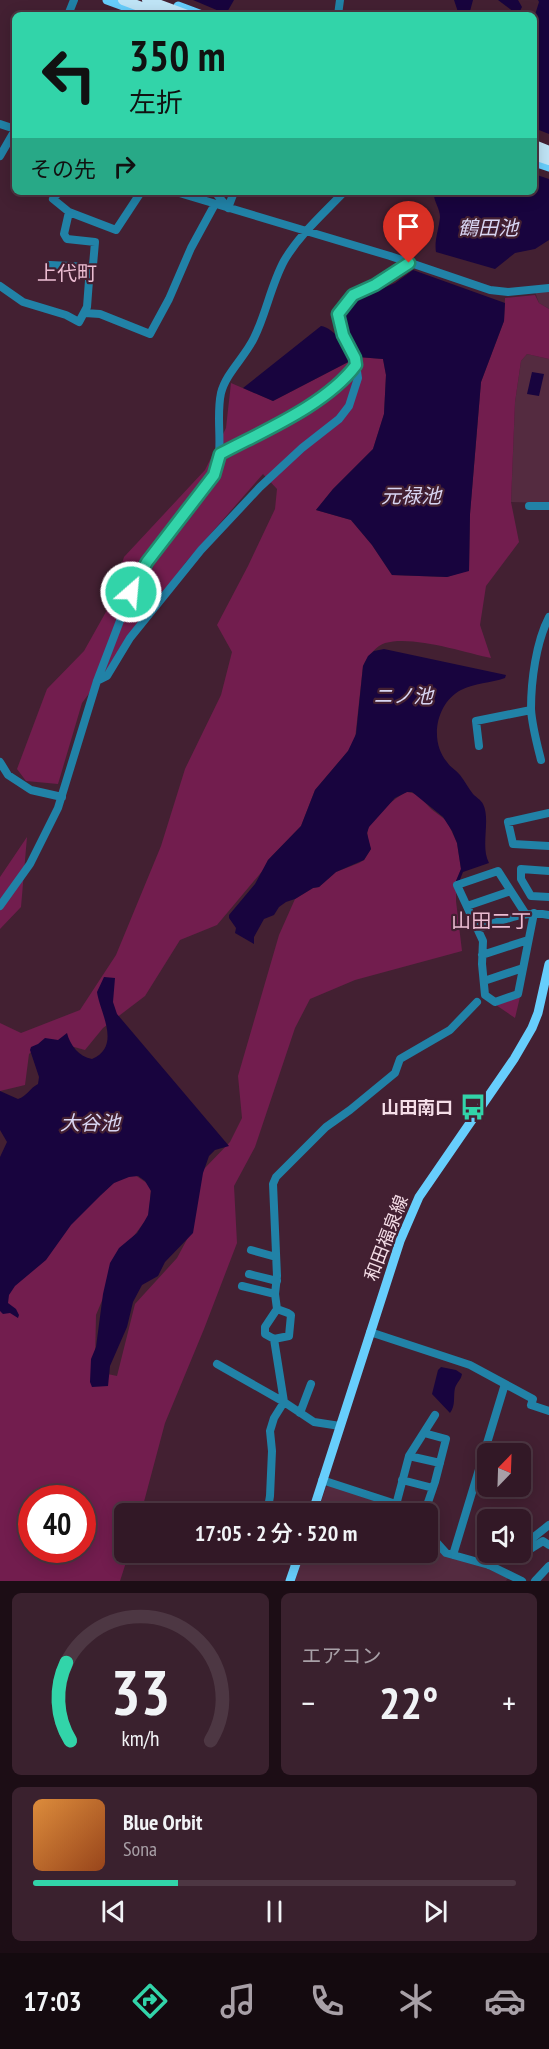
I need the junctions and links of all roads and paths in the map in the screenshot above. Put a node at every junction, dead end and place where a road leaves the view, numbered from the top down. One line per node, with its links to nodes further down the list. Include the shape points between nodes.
1 (107, 0): 5 (main road)
2 (123, 0): 6 (highway)
3 (147, 0): 7 (highway)
4 (162, 0): 8 (main road)
5 (136, 12)
6 (155, 12)
7 (179, 12)
8 (194, 12)
9 (12, 134): 10 (street)
10 (0, 156)
11 (56, 195): 19 (street, via 53,199)
12 (139, 195): 19 (street, via 116,230)
13 (186, 195): 17 (street)
14 (218, 195): 18 (street)
15 (233, 195): 18 (street)
16 (341, 195): 20 (street)
17 (214, 204): 18 (street); 26 (street, via 150,334 100,314)
18 (228, 208): 20 (street)
19 (69, 212): 23 (street, via 64,234 68,239 95,242)
20 (306, 232): 21 (street); 28 (street, via 283,264 253,340 227,378 218,411)
21 (409, 263): 25 (street, via 490,290); 27 (street, via 353,295 338,314)
22 (50, 265): 23 (street)
23 (90, 267): 26 (street)
24 (0, 286): 26 (street, via 23,302 79,322)
25 (549, 288)
26 (85, 313)
27 (356, 365): 28 (street, via 306,408); 32 (street, via 356,390 339,419 266,480 201,550 130,638 107,676)
28 (220, 454): 32 (street, via 214,475 147,562 131,592)
29 (529, 506): 30 (street)
30 (549, 506)
31 (549, 618): 33 (street, via 535,660)
32 (97, 681): 37 (street)
33 (531, 710): 34 (street, via 476,721); 35 (street)
34 (479, 746)
35 (541, 760)
36 (0, 762): 37 (street, via 8,775 31,790)
37 (62, 797): 43 (street, via 30,864)
38 (549, 813): 39 (street, via 508,822 513,844)
39 (549, 846)
40 (549, 871): 42 (street, via 521,869 520,879 531,896)
41 (511, 891): 44 (street); 44 (street, via 498,871 458,885); 46 (street)
42 (549, 897)
43 (0, 906)
44 (467, 906): 48 (street)
45 (534, 912): 46 (street); 47 (street); 49 (street)
46 (525, 913): 48 (street)
47 (549, 915)
48 (477, 929): 50 (street, via 483,941)
49 (528, 940): 50 (street); 52 (street)
50 (482, 955): 53 (street)
51 (549, 964): 62 (main road, 和田福泉線, via 538,1013 524,1043 419,1197)
52 (523, 968): 53 (street); 53 (street, via 518,994 495,1002 485,995)
53 (484, 981)
54 (477, 1002): 56 (street, via 450,1030 400,1059 395,1073 326,1126 276,1177)
55 (251, 1250): 56 (street)
56 (276, 1257): 58 (street)
57 (249, 1274): 58 (street)
58 (277, 1281): 60 (street)
59 (242, 1286): 60 (street)
60 (275, 1294): 61 (street)
61 (277, 1309): 63 (street, via 265,1327 265,1334); 63 (street, via 291,1316 289,1336)
62 (370, 1332): 66 (street, via 470,1365); 71 (main road, 和田福泉線)
63 (274, 1339): 67 (street)
64 (217, 1364): 67 (street)
65 (311, 1384): 69 (street)
66 (505, 1384): 68 (street, via 533,1399 531,1405); 88 (street)
67 (284, 1402): 69 (street); 78 (street, via 270,1431)
68 (549, 1412)
69 (300, 1413): 71 (street, via 314,1422)
70 (435, 1414): 72 (street)
71 (340, 1426): 75 (main road, 和田福泉線)
72 (424, 1433): 73 (street); 74 (street, via 446,1439)
73 (410, 1456): 74 (street); 76 (street)
74 (440, 1464): 77 (street)
75 (322, 1480): 79 (main road, 和田福泉線); 80 (street)
76 (402, 1480): 77 (street); 81 (street)
77 (433, 1488): 82 (street)
78 (269, 1503)
79 (315, 1503)
80 (393, 1503)
81 (396, 1503)
82 (428, 1503)
83 (549, 1525): 84 (street)
84 (531, 1540)
85 (438, 1544): 88 (street)
86 (549, 1545): 87 (street, via 543,1540)
87 (531, 1548)
88 (453, 1555): 91 (street)
89 (296, 1563): 93 (main road)
90 (493, 1563): 91 (street)
91 (489, 1565): 94 (street)
92 (549, 1566): 95 (street)
93 (290, 1581)
94 (522, 1581)
95 (535, 1581)

